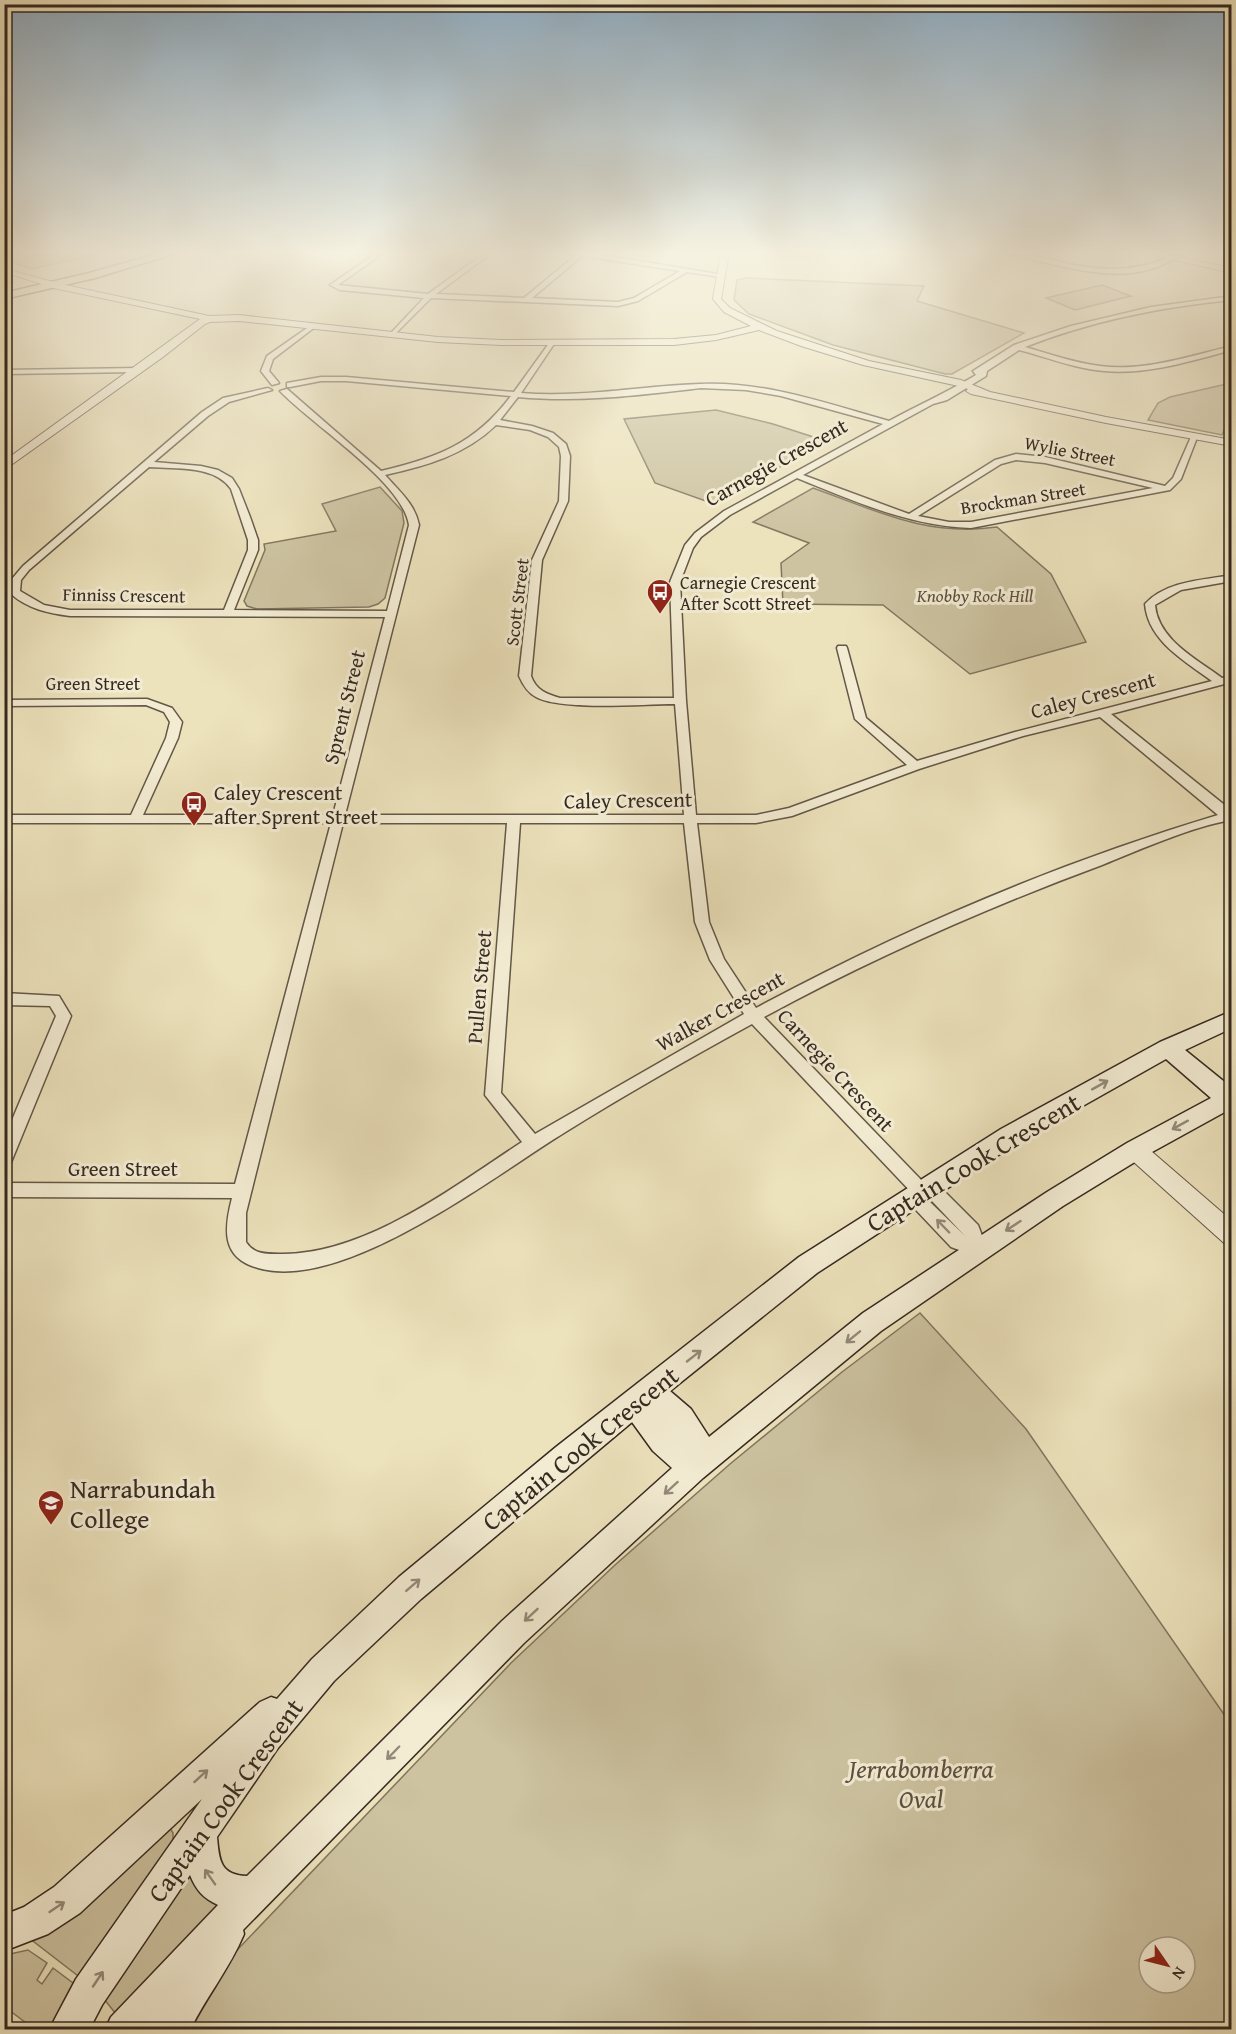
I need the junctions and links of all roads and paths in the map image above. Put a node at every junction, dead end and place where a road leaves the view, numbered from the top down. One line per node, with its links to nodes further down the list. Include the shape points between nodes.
1 (168, 347): 7 (street)
2 (285, 347): 9 (street, via 270,358 266,371)
3 (548, 347): 12 (street)
4 (817, 347): 10 (street)
5 (1017, 347): 6 (street, via 1093,368 1115,370); 10 (street, Carnegie Crescent, via 983,370 983,374)
6 (1232, 348)
7 (134, 370): 8 (street); 18 (street)
8 (4, 372)
9 (271, 386): 11 (street, Finniss Crescent); 17 (street, Finniss Crescent, via 216,405)
10 (959, 386): 14 (street, Carnegie Crescent); 15 (street)
11 (287, 388): 12 (street, via 321,379 346,379); 19 (street, Sprent Street)
12 (514, 394): 13 (street); 14 (street, via 590,397 701,386 746,388)
13 (494, 422): 19 (street, via 453,451); 28 (street, Scott Street, via 527,427 552,437 562,445 565,456 564,500 537,560 525,676 529,688 560,701)
14 (891, 424): 20 (street, Carnegie Crescent)
15 (1195, 437): 16 (street); 21 (street, via 1177,479)
16 (1232, 443)
17 (149, 464): 24 (street, via 215,472 235,489 253,550); 24 (street, Finniss Crescent, via 26,567 16,580 15,592 45,610 70,613)
18 (4, 467)
19 (379, 474): 25 (street, Sprent Street, via 406,504 414,525)
20 (796, 475): 22 (street, Brockman Street); 28 (street, Carnegie Crescent, via 727,513 688,547 675,582)
21 (1167, 488): 22 (street, Brockman Street, via 970,525 944,525); 22 (street, Wylie Street, via 1016,457 998,462)
22 (911, 517)
23 (1232, 578): 27 (street, via 1172,590 1150,604 1149,614 1166,639)
24 (228, 612): 25 (street, Finniss Crescent)
25 (391, 614): 36 (street, Sprent Street)
26 (842, 648): 31 (street, via 861,719)
27 (1226, 681): 30 (street, Caley Crescent)
28 (680, 701): 33 (street, Carnegie Crescent)
29 (4, 703): 35 (street, Green Street, via 147,702 168,710 176,722 172,738)
30 (1102, 713): 31 (street, Caley Crescent); 32 (street)
31 (915, 766): 33 (street, Caley Crescent, via 792,812 756,819)
32 (1229, 816): 39 (street, Walker Crescent, via 1090,864 952,919)
33 (691, 818): 37 (street, Caley Crescent); 39 (street, Carnegie Crescent, via 702,922 717,960)
34 (4, 819): 35 (street, Caley Crescent)
35 (135, 819): 36 (street, Caley Crescent)
36 (338, 819): 37 (street, Caley Crescent); 47 (street, Sprent Street)
37 (514, 821): 43 (street, Pullen Street, via 492,1080 493,1095)
38 (4, 999): 45 (street, via 54,1000 64,1016)
39 (754, 1016): 43 (street, Walker Crescent); 48 (street, Carnegie Crescent)
40 (1232, 1019): 41 (main road, Captain Cook Crescent)
41 (1176, 1045): 42 (main road); 48 (main road, Captain Cook Crescent, one-way to 41, via 1009,1136)
42 (1230, 1095): 44 (main road, one-way to 44)
43 (532, 1142): 51 (street, Walker Crescent, via 408,1223 370,1242 298,1261 267,1262)
44 (1135, 1150): 49 (street); 50 (main road, one-way to 50)
45 (4, 1160)
46 (4, 1191): 47 (street, Green Street)
47 (242, 1191): 51 (street, Sprent Street, via 234,1230)
48 (921, 1191): 50 (street, Carnegie Crescent, via 922,1205 957,1241); 52 (main road, Captain Cook Crescent, one-way to 48, via 808,1265)
49 (1232, 1236)
50 (978, 1249): 53 (main road, one-way to 53, via 872,1322)
51 (246, 1255)
52 (643, 1396): 53 (main road, via 663,1441); 54 (main road, Captain Cook Crescent, one-way to 52, via 566,1456)
53 (699, 1463): 56 (main road, one-way to 56, via 513,1632)
54 (369, 1624): 55 (main road, Captain Cook Crescent, via 266,1736); 57 (main road, one-way to 54, via 35,1921 67,1900)
55 (199, 1830): 56 (main road, one-way to 55, via 228,1892 211,1881 203,1866); 58 (main road, Captain Cook Crescent, one-way to 55, via 89,1992)
56 (253, 1894): 59 (main road); 60 (main road, via 190,1989)
57 (4, 1933)
58 (68, 2030)
59 (124, 2030)
60 (170, 2030)

